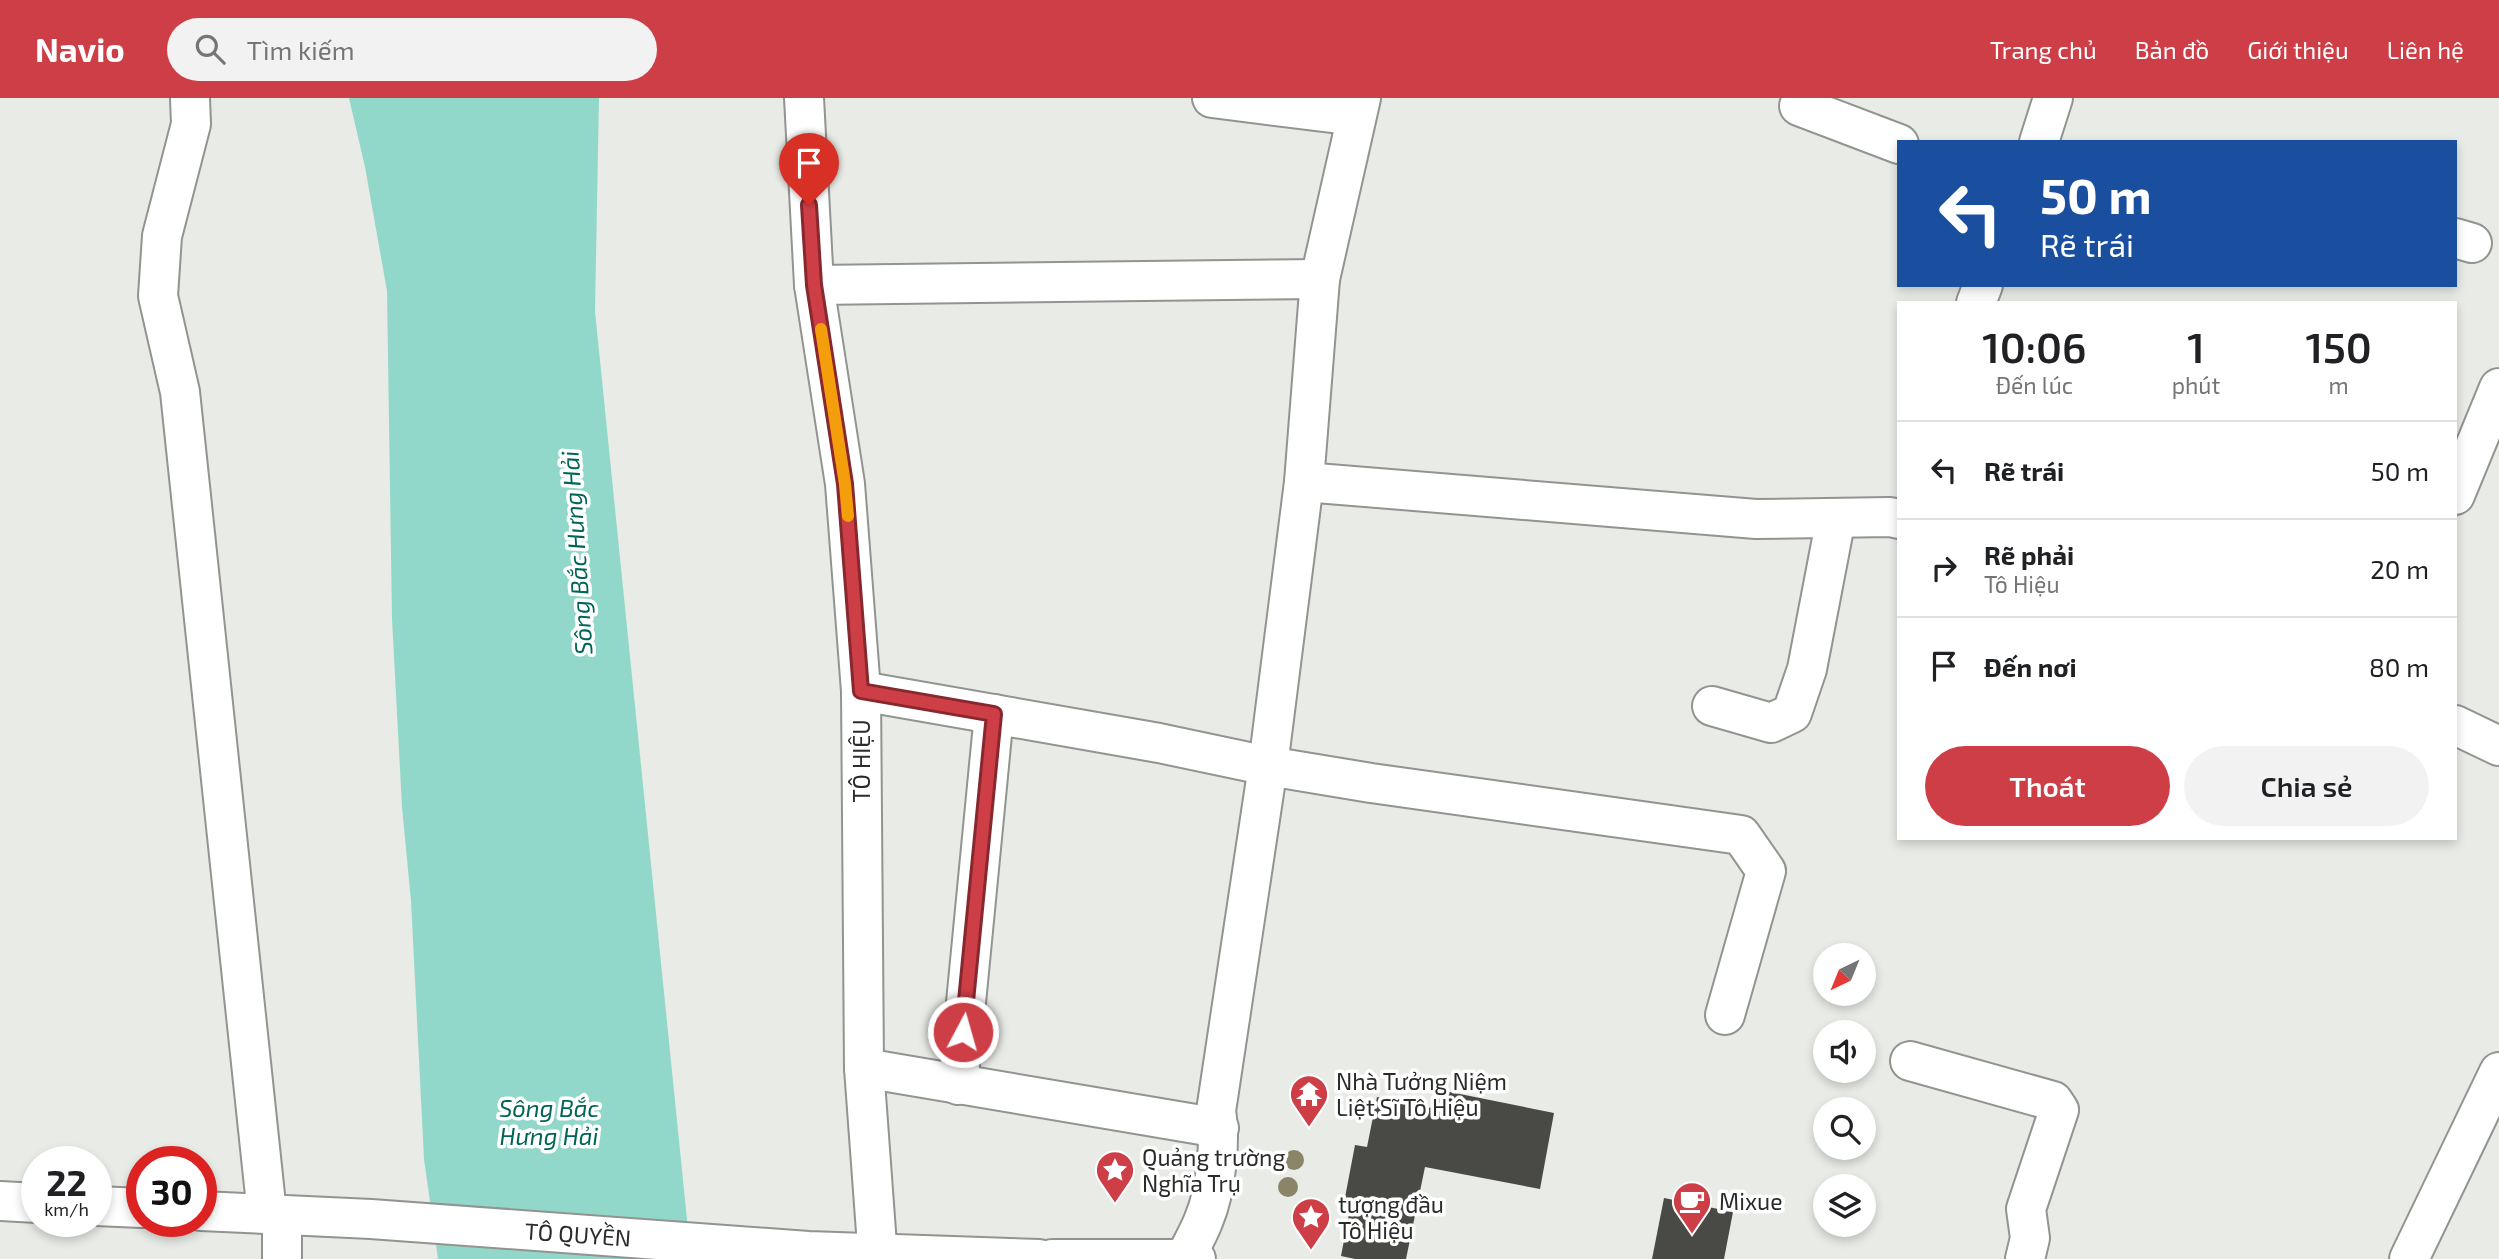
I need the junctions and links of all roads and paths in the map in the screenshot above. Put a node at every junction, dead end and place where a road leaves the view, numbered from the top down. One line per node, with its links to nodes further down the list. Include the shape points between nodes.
1 (190, 98): 31 (street, via 191,124 162,236 158,296 180,392)
2 (804, 98): 10 (street, TÔ HIỆU)
3 (1212, 98): 6 (street)
4 (2053, 98): 7 (street)
5 (1800, 106): 8 (street)
6 (1359, 107): 9 (street)
7 (2040, 140)
8 (1897, 143)
9 (1320, 279): 10 (street); 12 (street)
10 (814, 285): 16 (street, TÔ HIỆU, via 845,484)
11 (2499, 388): 13 (street)
12 (1304, 482): 15 (street, via 1756,519); 21 (street)
13 (2457, 490)
14 (1896, 511): 15 (street)
15 (1836, 518): 17 (street, via 1807,669 1792,713 1771,723)
16 (861, 691): 18 (street); 24 (street, TÔ HIỆU)
17 (1712, 706)
18 (994, 714): 21 (street); 26 (street)
19 (2457, 727): 20 (street)
20 (2499, 746)
21 (1268, 766): 22 (street, via 1741,835 1766,871); 27 (street, via 1216,1111)
22 (1725, 1015)
23 (1910, 1061): 37 (street, via 2053,1101 2059,1110 2025,1209 2030,1238)
24 (864, 1068): 26 (street); 32 (street, TÔ HIỆU)
25 (2499, 1072): 38 (street)
26 (958, 1085): 27 (street)
27 (1219, 1128): 33 (street, via 1205,1217)
28 (0, 1201): 29 (street)
29 (21, 1202)
30 (217, 1212): 31 (street, TÔ QUYỀN)
31 (275, 1215): 32 (street, TÔ QUYỀN); 34 (street)
32 (877, 1255): 35 (street, TÔ QUYỀN)
33 (1189, 1258): 36 (street)
34 (282, 1259)
35 (1039, 1259)
36 (1052, 1259)
37 (2025, 1259)
38 (2409, 1259)

